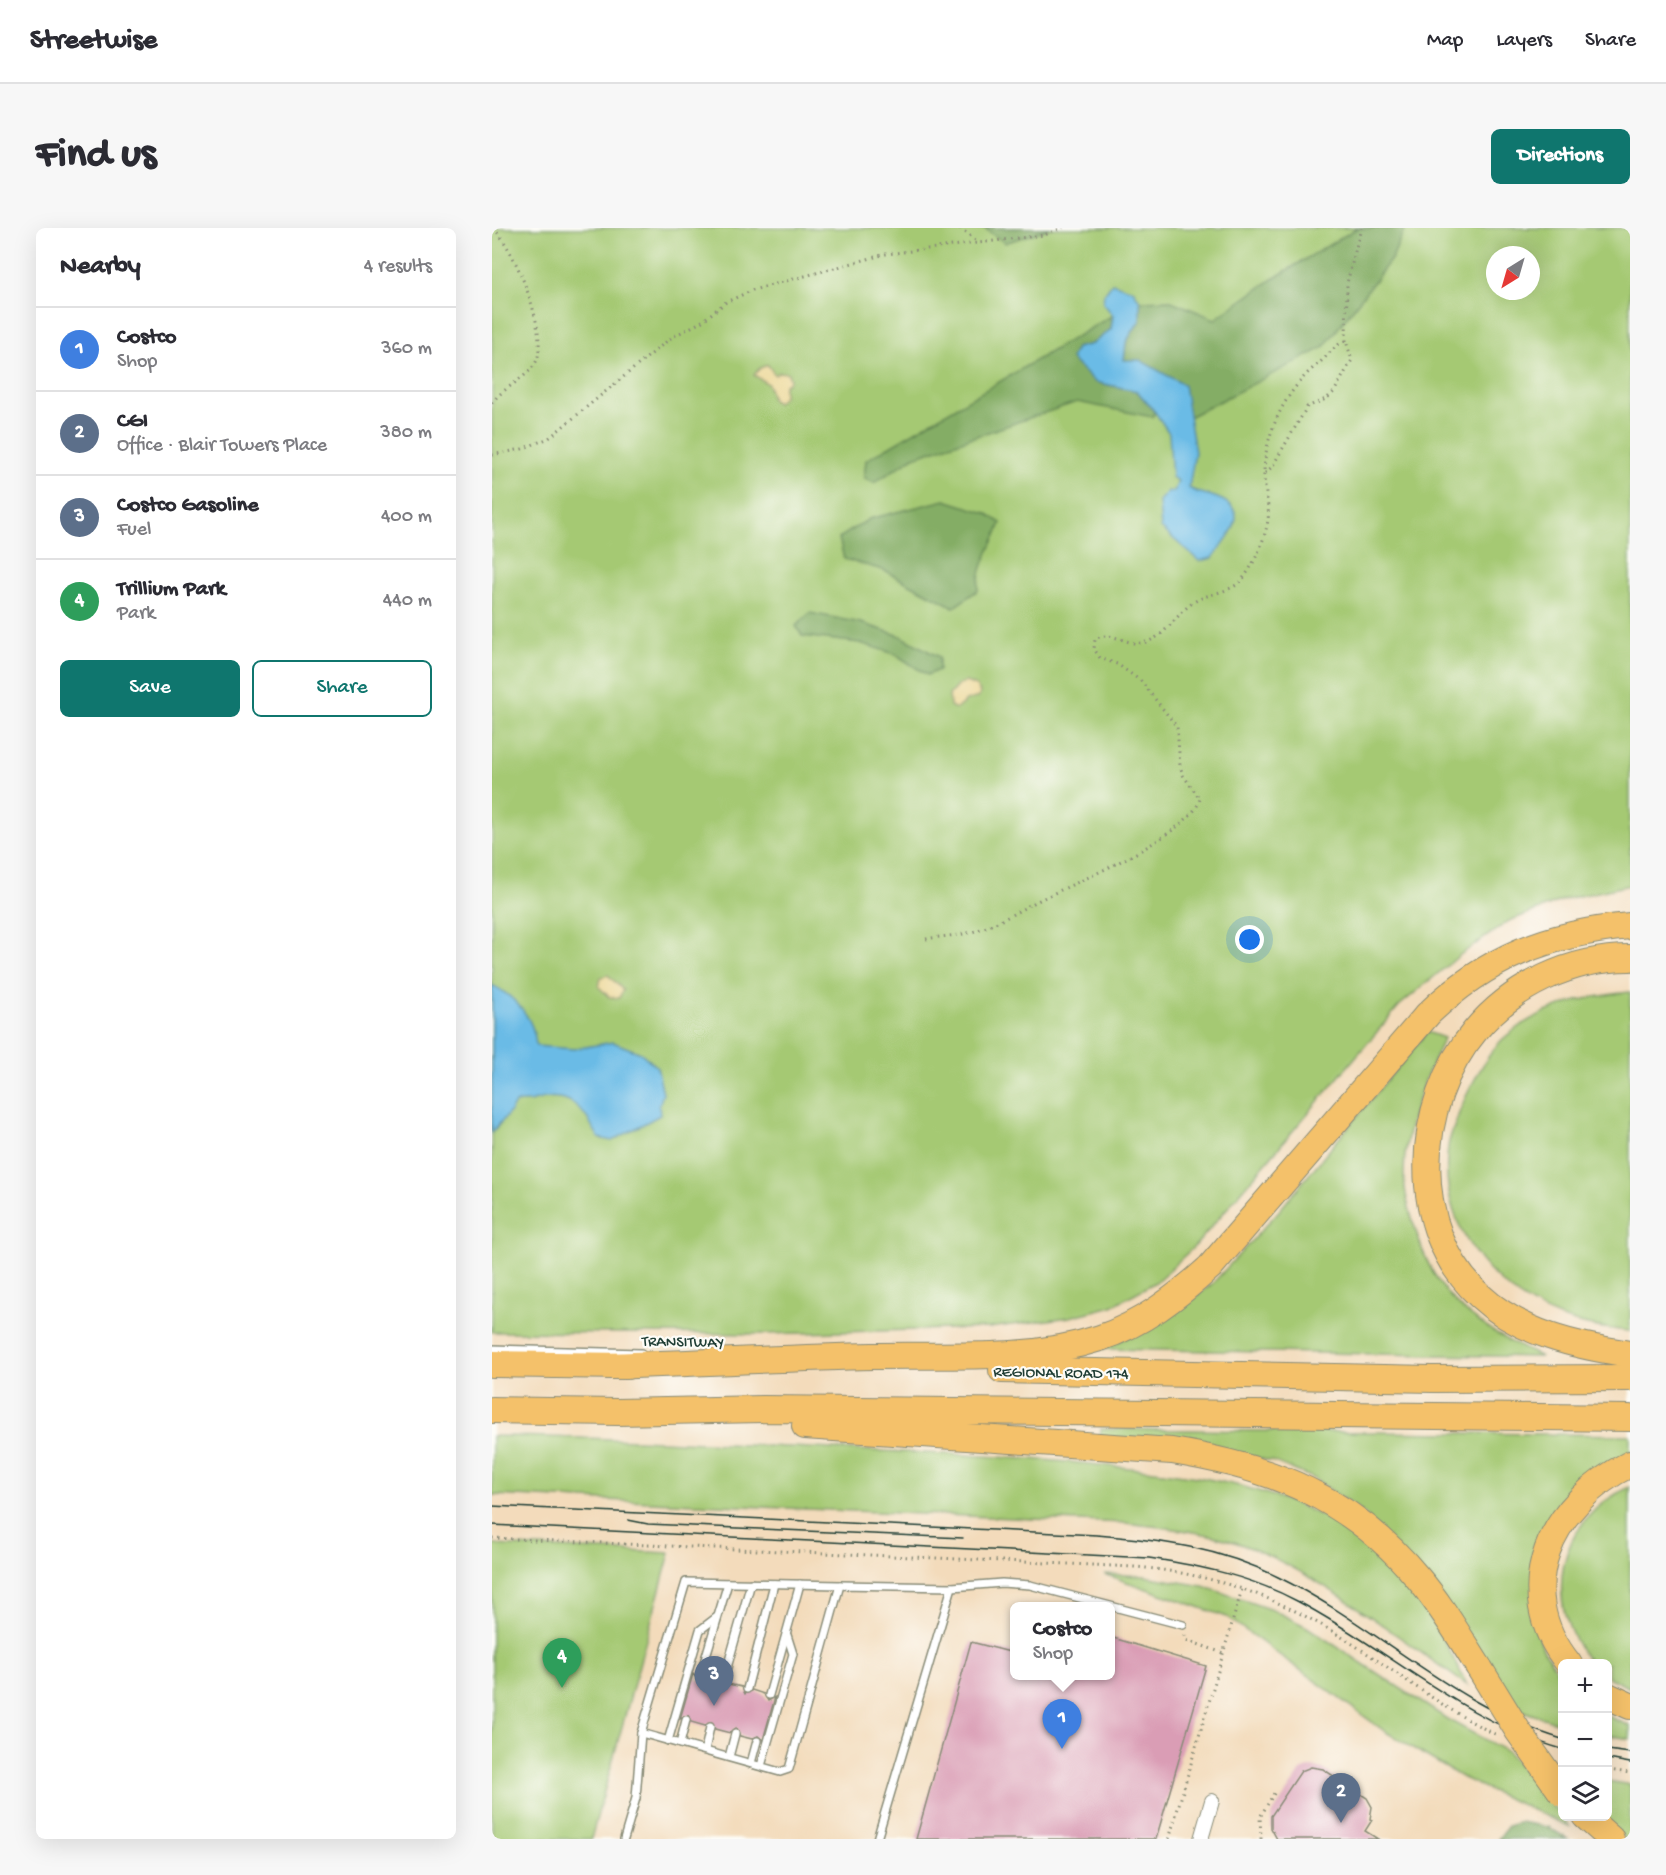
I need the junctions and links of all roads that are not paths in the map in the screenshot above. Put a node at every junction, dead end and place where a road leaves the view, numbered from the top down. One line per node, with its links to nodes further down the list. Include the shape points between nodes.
1 (1630, 926): 7 (highway, via 1535,944 1502,959 1441,1002 1210,1267 1160,1308 1109,1334 1055,1350)
2 (1630, 958): 6 (highway, via 1583,964 1533,983 1474,1031 1454,1062 1440,1095 1427,1166 1438,1234 1455,1268 1479,1296 1508,1318 1540,1333)
3 (492, 1349): 4 (lane, TRANSITWAY)
4 (646, 1353)
5 (693, 1354): 7 (lane, TRANSITWAY)
6 (1630, 1354)
7 (874, 1356): 9 (highway)
8 (492, 1365): 9 (highway, REGIONAL ROAD 174)
9 (609, 1366): 10 (highway, REGIONAL ROAD 174)
10 (1630, 1378)
11 (492, 1410): 12 (highway)
12 (616, 1412): 13 (highway); 44 (highway, bridge, via 1172,1451 1243,1464 1289,1481 1319,1496 1377,1537 1404,1562 1431,1594 1522,1738)
13 (1630, 1418)
14 (1630, 1464): 26 (highway, via 1600,1480 1572,1505 1547,1552 1542,1584 1544,1617 1551,1639)
15 (728, 1583): 16 (lane); 23 (lane); 35 (lane, via 686,1582)
16 (752, 1583): 17 (lane); 28 (lane)
17 (774, 1584): 18 (lane); 29 (lane)
18 (800, 1584): 19 (lane); 25 (lane)
19 (840, 1585): 20 (lane); 43 (lane, via 789,1769 780,1772)
20 (952, 1587): 21 (lane, via 1030,1585); 48 (lane)
21 (1095, 1602)
22 (1115, 1607): 24 (lane)
23 (717, 1617): 27 (lane); 37 (lane, via 700,1630)
24 (1183, 1625)
25 (787, 1635): 30 (lane); 43 (lane, via 793,1654)
26 (1565, 1659)
27 (700, 1676)
28 (723, 1682)
29 (747, 1689)
30 (769, 1695)
31 (1612, 1698): 32 (highway)
32 (1630, 1706)
33 (686, 1720): 39 (lane)
34 (710, 1727): 40 (lane)
35 (641, 1733): 37 (lane); 47 (lane, via 636,1798)
36 (735, 1734): 41 (lane)
37 (668, 1741): 39 (lane)
38 (757, 1741): 42 (lane)
39 (680, 1744): 40 (lane)
40 (705, 1750): 41 (lane)
41 (729, 1757): 42 (lane)
42 (751, 1764): 43 (lane)
43 (761, 1766)
44 (1558, 1786)
45 (1212, 1801): 49 (street)
46 (1591, 1821): 50 (highway)
47 (624, 1839)
48 (877, 1839)
49 (1201, 1839)
50 (1611, 1839)

